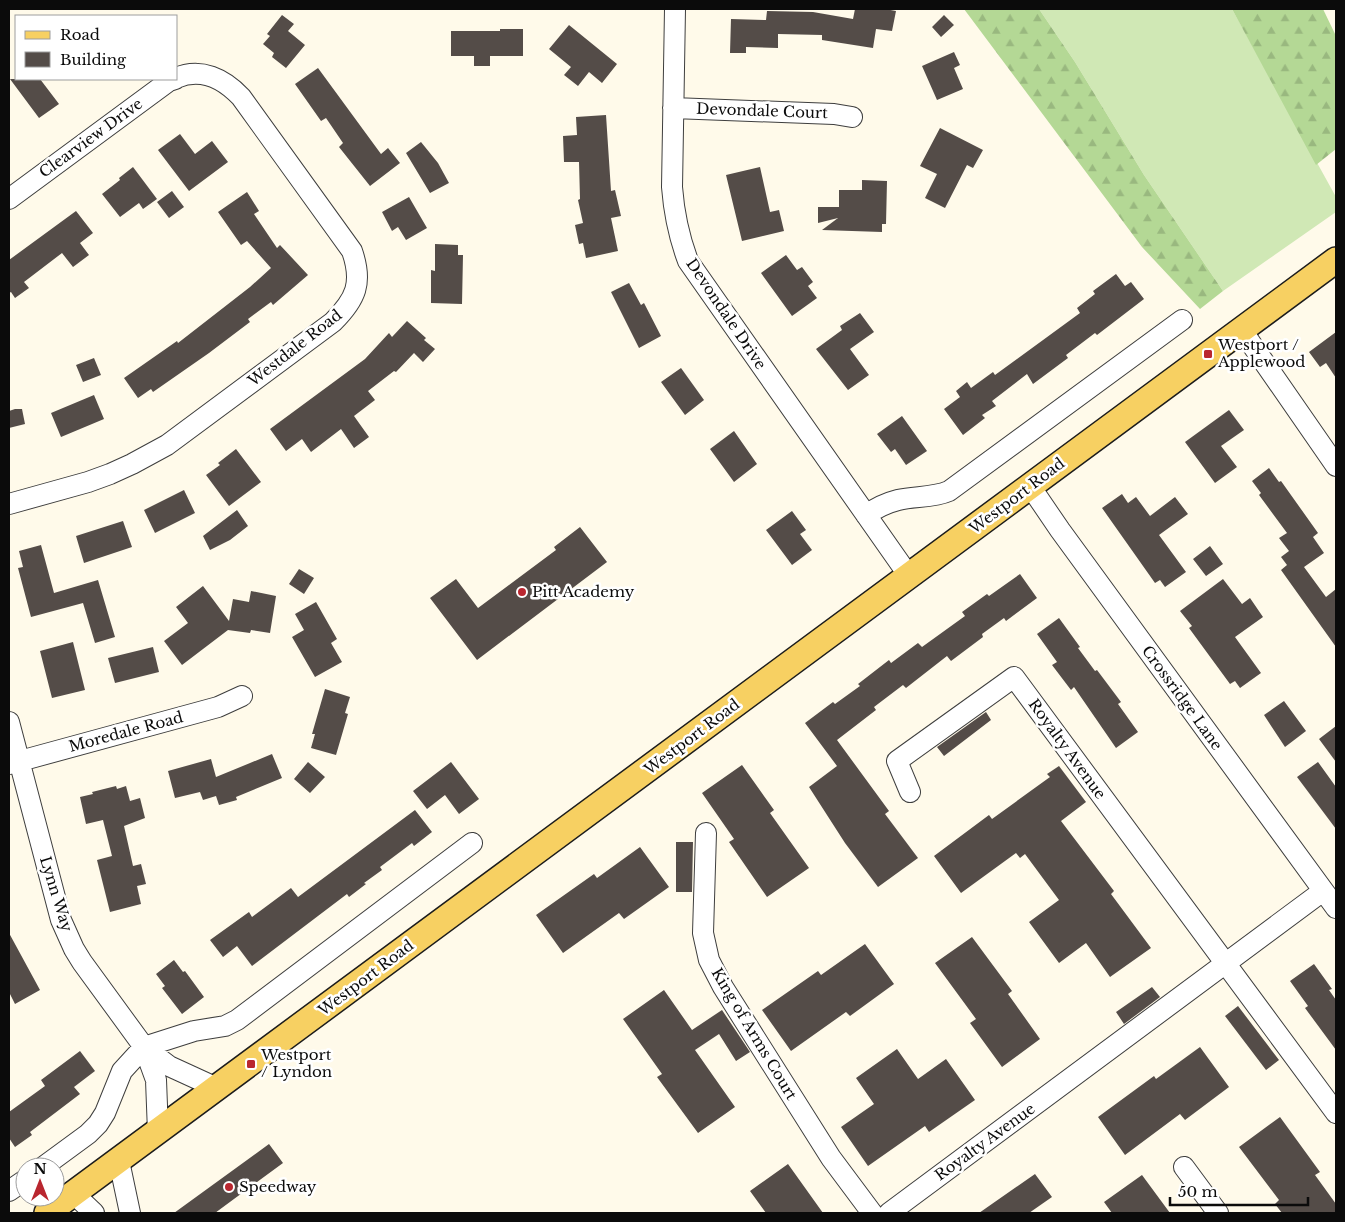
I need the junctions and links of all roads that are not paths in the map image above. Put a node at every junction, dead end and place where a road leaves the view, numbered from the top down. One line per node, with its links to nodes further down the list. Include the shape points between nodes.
1 (676, 9): 5 (street, Devondale Drive)
2 (204, 74): 3 (street, Clearview Drive); 13 (street, Westdale Road, via 225,82 242,97 352,251 358,282 354,297 333,322 167,445 110,474)
3 (178, 77)
4 (172, 80): 7 (street, Clearview Drive)
5 (673, 108): 6 (street, Devondale Court); 14 (street, Devondale Drive, via 674,210 688,261)
6 (852, 117)
7 (9, 199)
8 (1336, 260): 10 (main road, Westport Road)
9 (1182, 320): 14 (street, via 949,491 882,505)
10 (1241, 329): 11 (street); 12 (main road, Westport Road)
11 (1336, 466)
12 (1030, 486): 15 (main road, Westport Road); 22 (street, Crossridge Lane)
13 (9, 504)
14 (866, 515): 15 (street, Devondale Drive)
15 (909, 576): 26 (main road, Westport Road)
16 (242, 696): 18 (street, Moredale Road, via 218,707)
17 (9, 722): 18 (street, Lynn Way)
18 (14, 763): 25 (street, Lynn Way, via 61,920 71,942)
19 (910, 792): 24 (street, Royalty Avenue, via 897,761 1014,677)
20 (706, 833): 36 (street, King of Arms Court, via 703,934 709,960 831,1158)
21 (472, 843): 25 (street, via 237,1020)
22 (1323, 891): 23 (street, Crossridge Lane); 24 (street, Royalty Avenue)
23 (1336, 908)
24 (1226, 964): 27 (street, Royalty Avenue); 37 (street, Royalty Avenue)
25 (144, 1047): 26 (street, Lynn Way, via 169,1066); 28 (street, Lynn Way, via 156,1080); 29 (street, via 122,1070 98,1124)
26 (217, 1088): 28 (main road, Westport Road)
27 (1336, 1113)
28 (158, 1132): 30 (main road, Westport Road)
29 (56, 1157)
30 (119, 1160): 32 (main road, Westport Road); 35 (street)
31 (1184, 1167): 38 (street)
32 (74, 1194): 33 (main road, Westport Road); 34 (street)
33 (47, 1213)
34 (94, 1213)
35 (130, 1213)
36 (872, 1213)
37 (888, 1213)
38 (1218, 1213)

